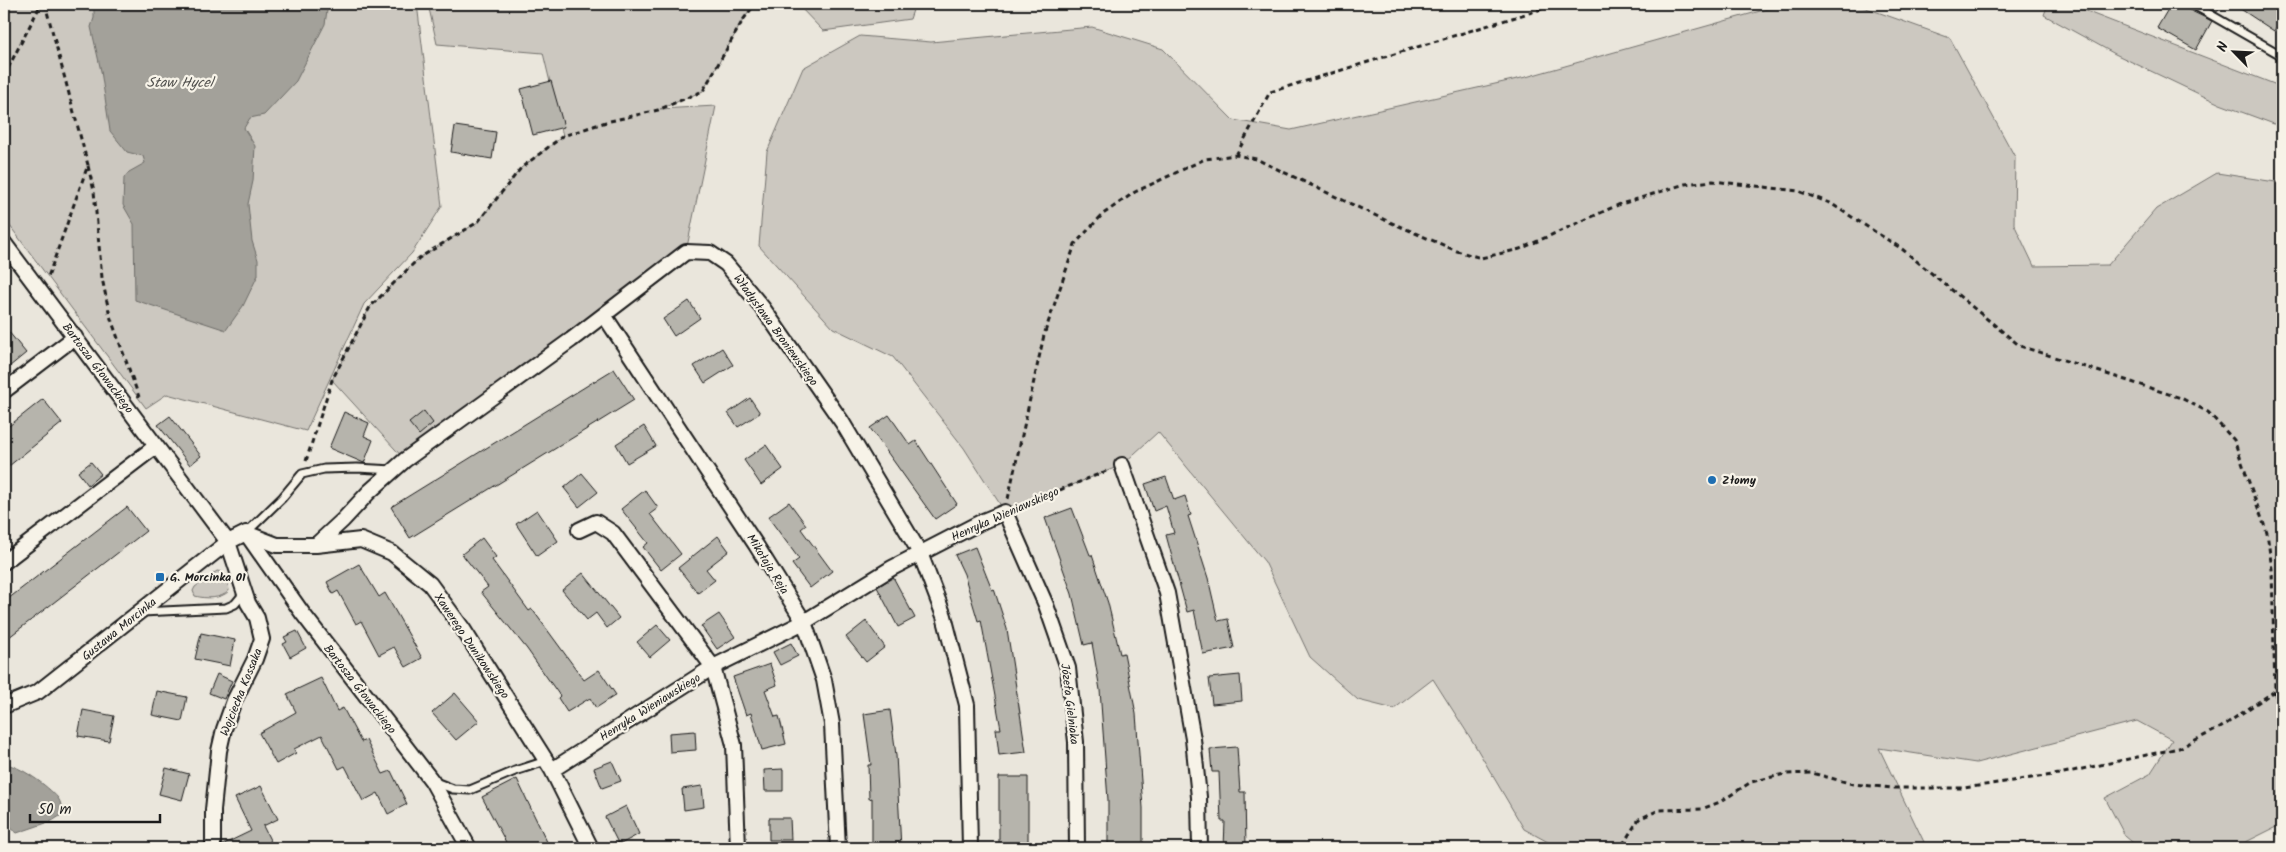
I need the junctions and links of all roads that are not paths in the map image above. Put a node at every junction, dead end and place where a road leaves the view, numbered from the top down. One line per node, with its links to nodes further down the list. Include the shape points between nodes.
1 (2192, 4): 2 (lane)
2 (2282, 53)
3 (4, 243): 5 (street, Bartosza Głowackiego)
4 (604, 314): 9 (street, Władysława Broniewskiego); 15 (street, Władysława Broniewskiego, via 686,252 710,253 726,264 762,307 842,422); 19 (street, Mikołaja Reja)
5 (74, 337): 6 (street); 7 (street, Bartosza Głowackiego)
6 (4, 391)
7 (156, 446): 13 (street, Bartosza Głowackiego); 16 (street)
8 (1122, 465): 31 (street, via 1167,593 1193,738)
9 (394, 470): 12 (lane, via 324,469 302,474); 14 (street, Władysława Broniewskiego)
10 (1006, 512): 15 (street, Henryka Wieniawskiego); 30 (street, Józefa Gielniaka, via 1046,605 1068,668 1076,742)
11 (579, 530): 20 (street, via 596,522 613,532)
12 (246, 533): 13 (street); 14 (street, Xawerego Dunikowskiego, via 277,545); 23 (street, Bartosza Głowackiego, via 303,614)
13 (228, 542): 17 (street, Wojciecha Kossaka); 18 (street, Gustawa Morcinka)
14 (316, 545): 22 (street, Xawerego Dunikowskiego, via 361,540 392,553 430,584 463,629)
15 (920, 553): 19 (street, Henryka Wieniawskiego); 29 (street, Władysława Broniewskiego, via 944,616 967,705)
16 (4, 562)
17 (245, 592): 18 (lane, via 235,604 226,608); 24 (street, Wojciecha Kossaka, via 262,639 222,736 216,767)
18 (139, 613): 21 (street, Gustawa Morcinka, via 38,692)
19 (804, 622): 20 (street, Henryka Wieniawskiego); 28 (street, Mikołaja Reja, via 824,680 832,724)
20 (713, 667): 22 (street, Henryka Wieniawskiego); 27 (street, via 734,745)
21 (4, 706)
22 (549, 765): 23 (lane, via 470,790); 26 (street, Xawerego Dunikowskiego)
23 (432, 781): 25 (street, Bartosza Głowackiego)
24 (213, 848)
25 (469, 848)
26 (591, 848)
27 (738, 848)
28 (838, 848)
29 (970, 848)
30 (1076, 848)
31 (1200, 848)

